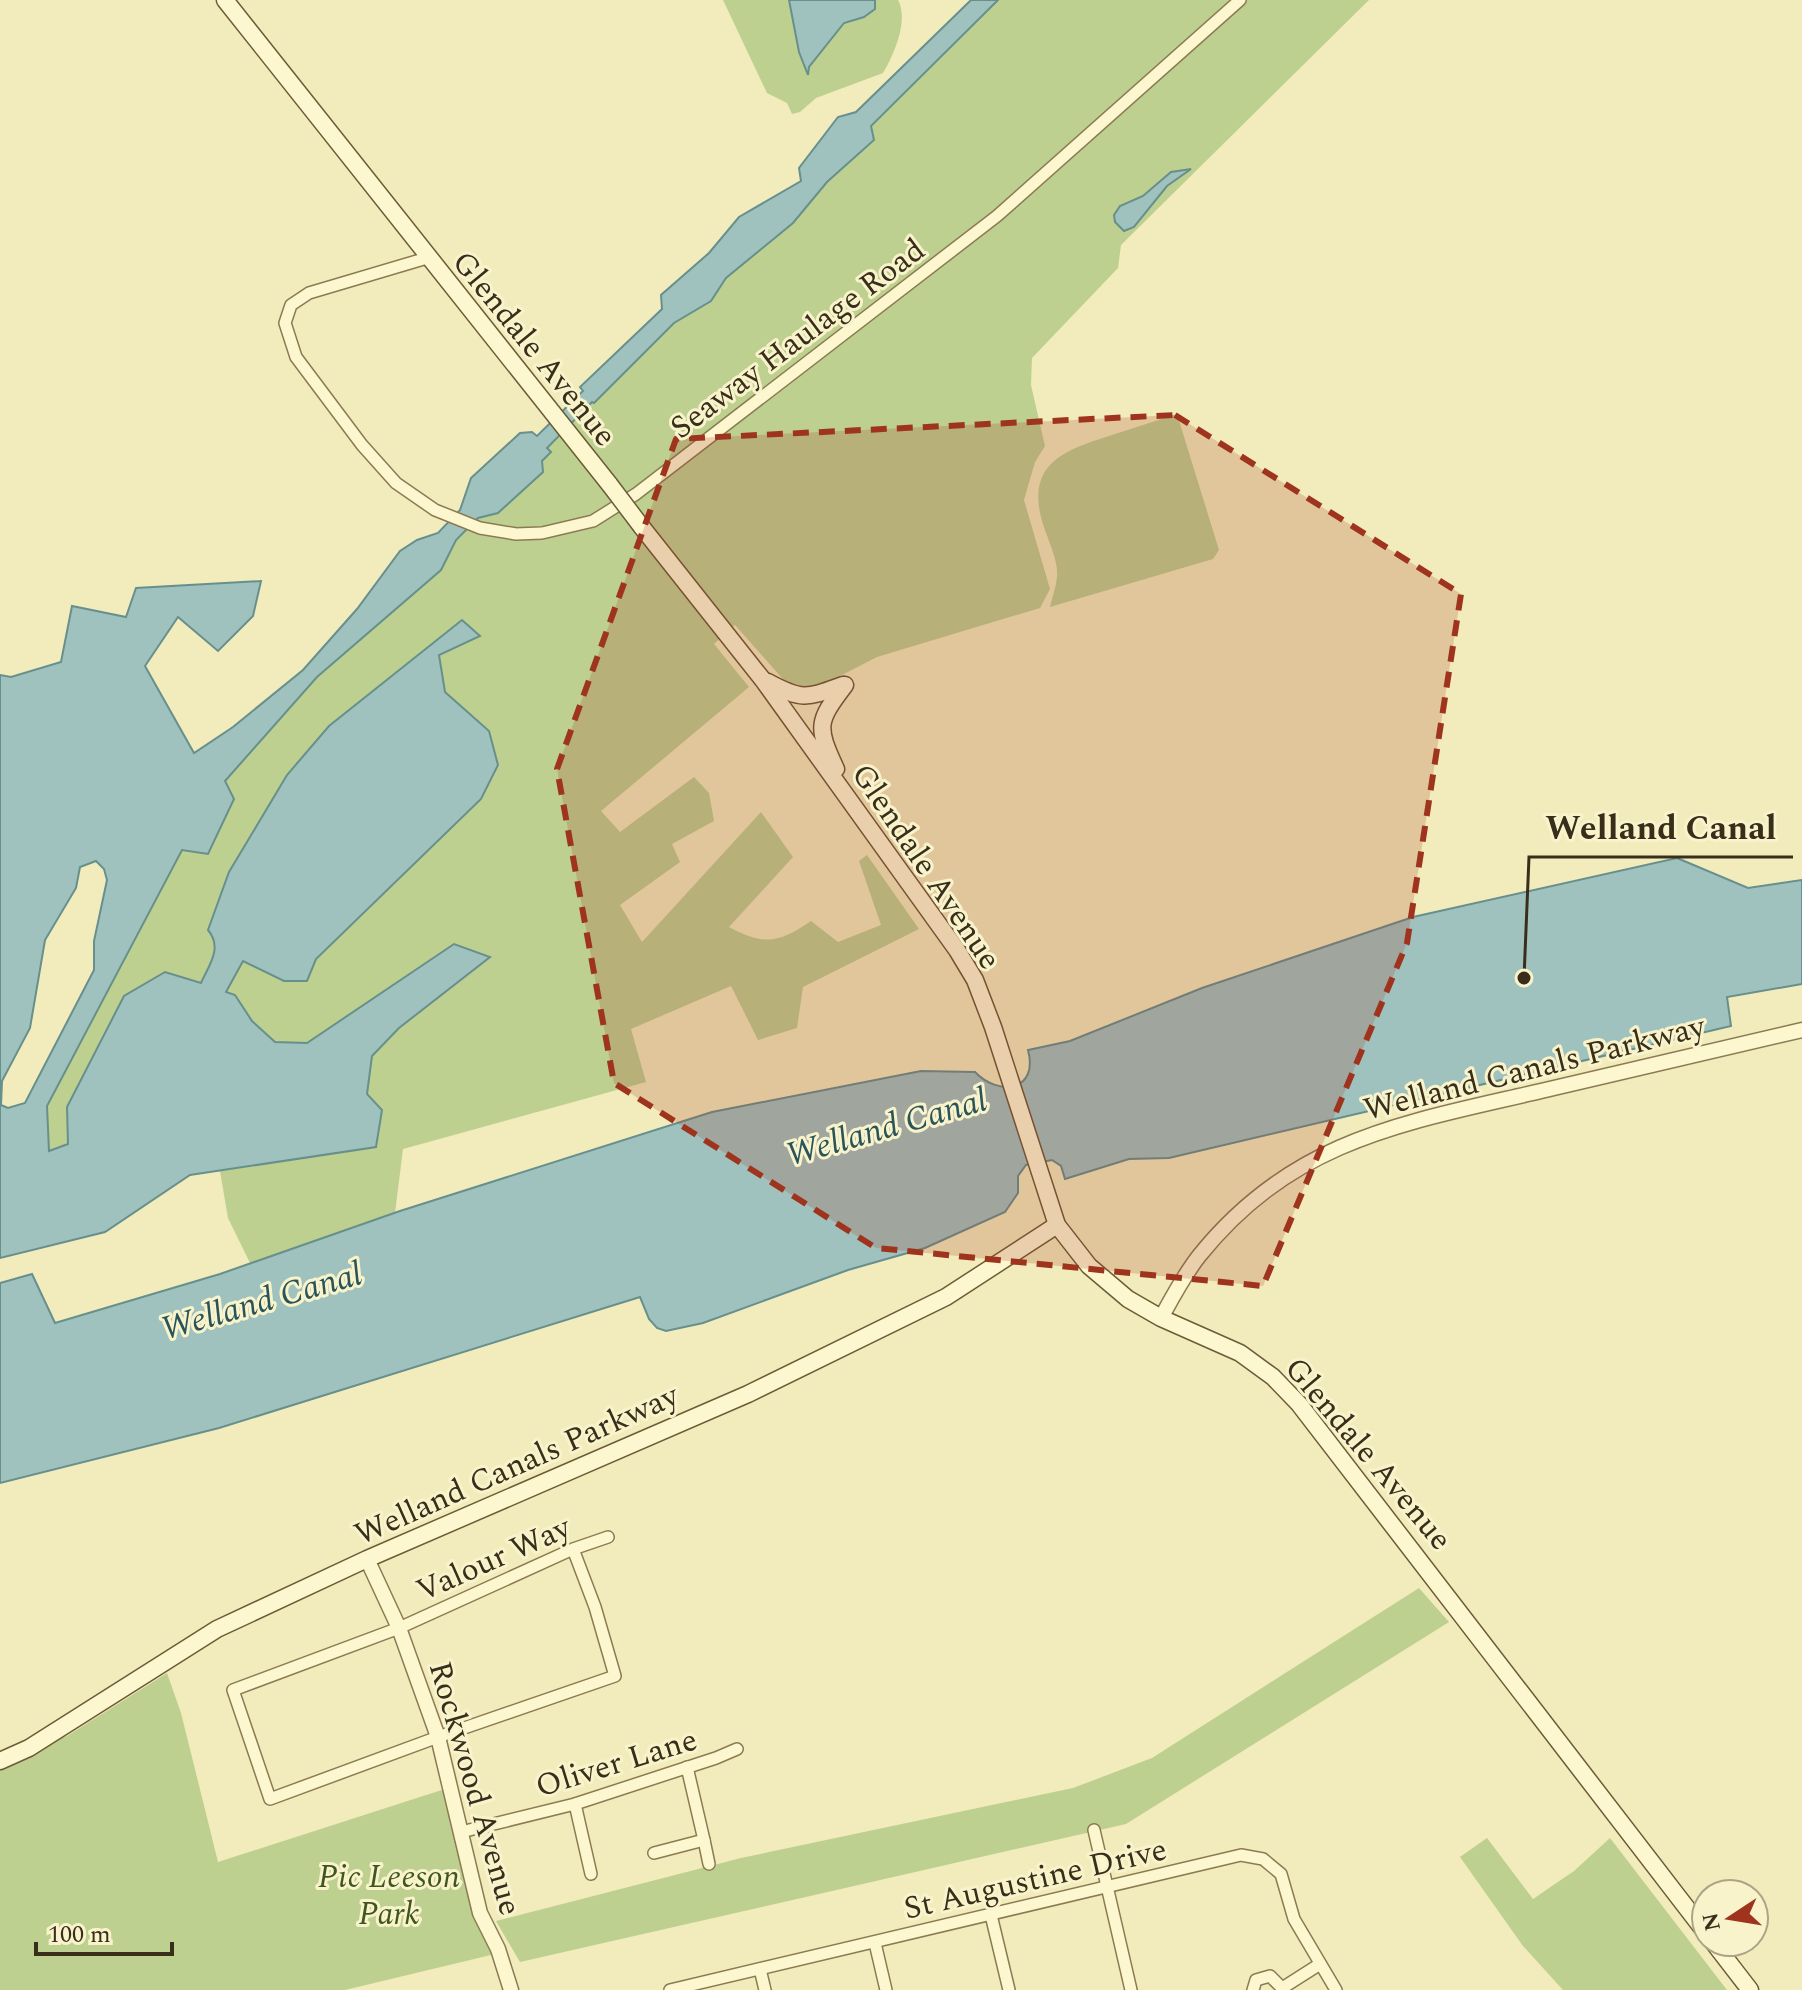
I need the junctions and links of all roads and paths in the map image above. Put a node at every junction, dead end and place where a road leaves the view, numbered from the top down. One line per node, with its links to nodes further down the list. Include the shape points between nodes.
1 (225, 0): 3 (main road, Glendale Avenue)
2 (1240, 0): 3 (street, Seaway Haulage Road, via 997,216 636,494 593,521 516,534 480,528 435,510 396,483 296,357 285,323 291,305 309,293)
3 (427, 258): 4 (main road, Glendale Avenue, bridge)
4 (763, 680): 5 (main road, Glendale Avenue); 5 (main road, via 794,696 808,697 845,685 822,717 821,728)
5 (851, 802): 7 (main road, Glendale Avenue, via 975,980)
6 (1802, 1030): 8 (street, Welland Canals Parkway, via 1403,1123 1334,1148 1242,1209 1199,1256)
7 (1057, 1225): 8 (main road, Glendale Avenue, via 1107,1283); 11 (main road, Welland Canals Parkway, via 946,1297 762,1387)
8 (1161, 1318): 25 (main road, Glendale Avenue, via 1240,1353 1299,1404)
9 (608, 1537): 10 (street, Valour Way)
10 (573, 1549): 12 (street, Valour Way); 13 (street, via 615,1676)
11 (367, 1559): 12 (street, Rockwood Avenue); 15 (main road, Welland Canals Parkway, via 217,1629)
12 (399, 1628): 13 (street, Rockwood Avenue); 13 (street, Valour Way, via 233,1690 270,1799)
13 (438, 1737): 19 (street, Rockwood Avenue)
14 (737, 1749): 16 (street, Oliver Lane)
15 (0, 1761)
16 (687, 1767): 17 (street, Oliver Lane); 20 (street)
17 (575, 1804): 19 (street, Oliver Lane); 23 (street)
18 (1094, 1830): 24 (street)
19 (461, 1832): 32 (street, Rockwood Avenue, via 480,1913)
20 (704, 1840): 21 (street); 22 (street)
21 (654, 1853)
22 (709, 1864)
23 (591, 1874)
24 (1107, 1888): 26 (street, St Augustine Drive); 29 (street, St Augustine Drive, via 1241,1855 1263,1859 1281,1874 1294,1919); 37 (street)
25 (1690, 1912)
26 (991, 1915): 27 (street, St Augustine Drive); 36 (street)
27 (875, 1943): 30 (street, St Augustine Drive); 35 (street)
28 (1725, 1958): 40 (main road)
29 (1320, 1964): 31 (street); 39 (street, St Augustine Drive)
30 (760, 1969): 33 (street, St Augustine Drive); 34 (street)
31 (1284, 1989): 38 (street, via 1270,1976 1256,1980)
32 (511, 1990)
33 (670, 1990)
34 (765, 1990)
35 (886, 1990)
36 (1009, 1990)
37 (1131, 1990)
38 (1253, 1990)
39 (1336, 1990)
40 (1750, 1990)

